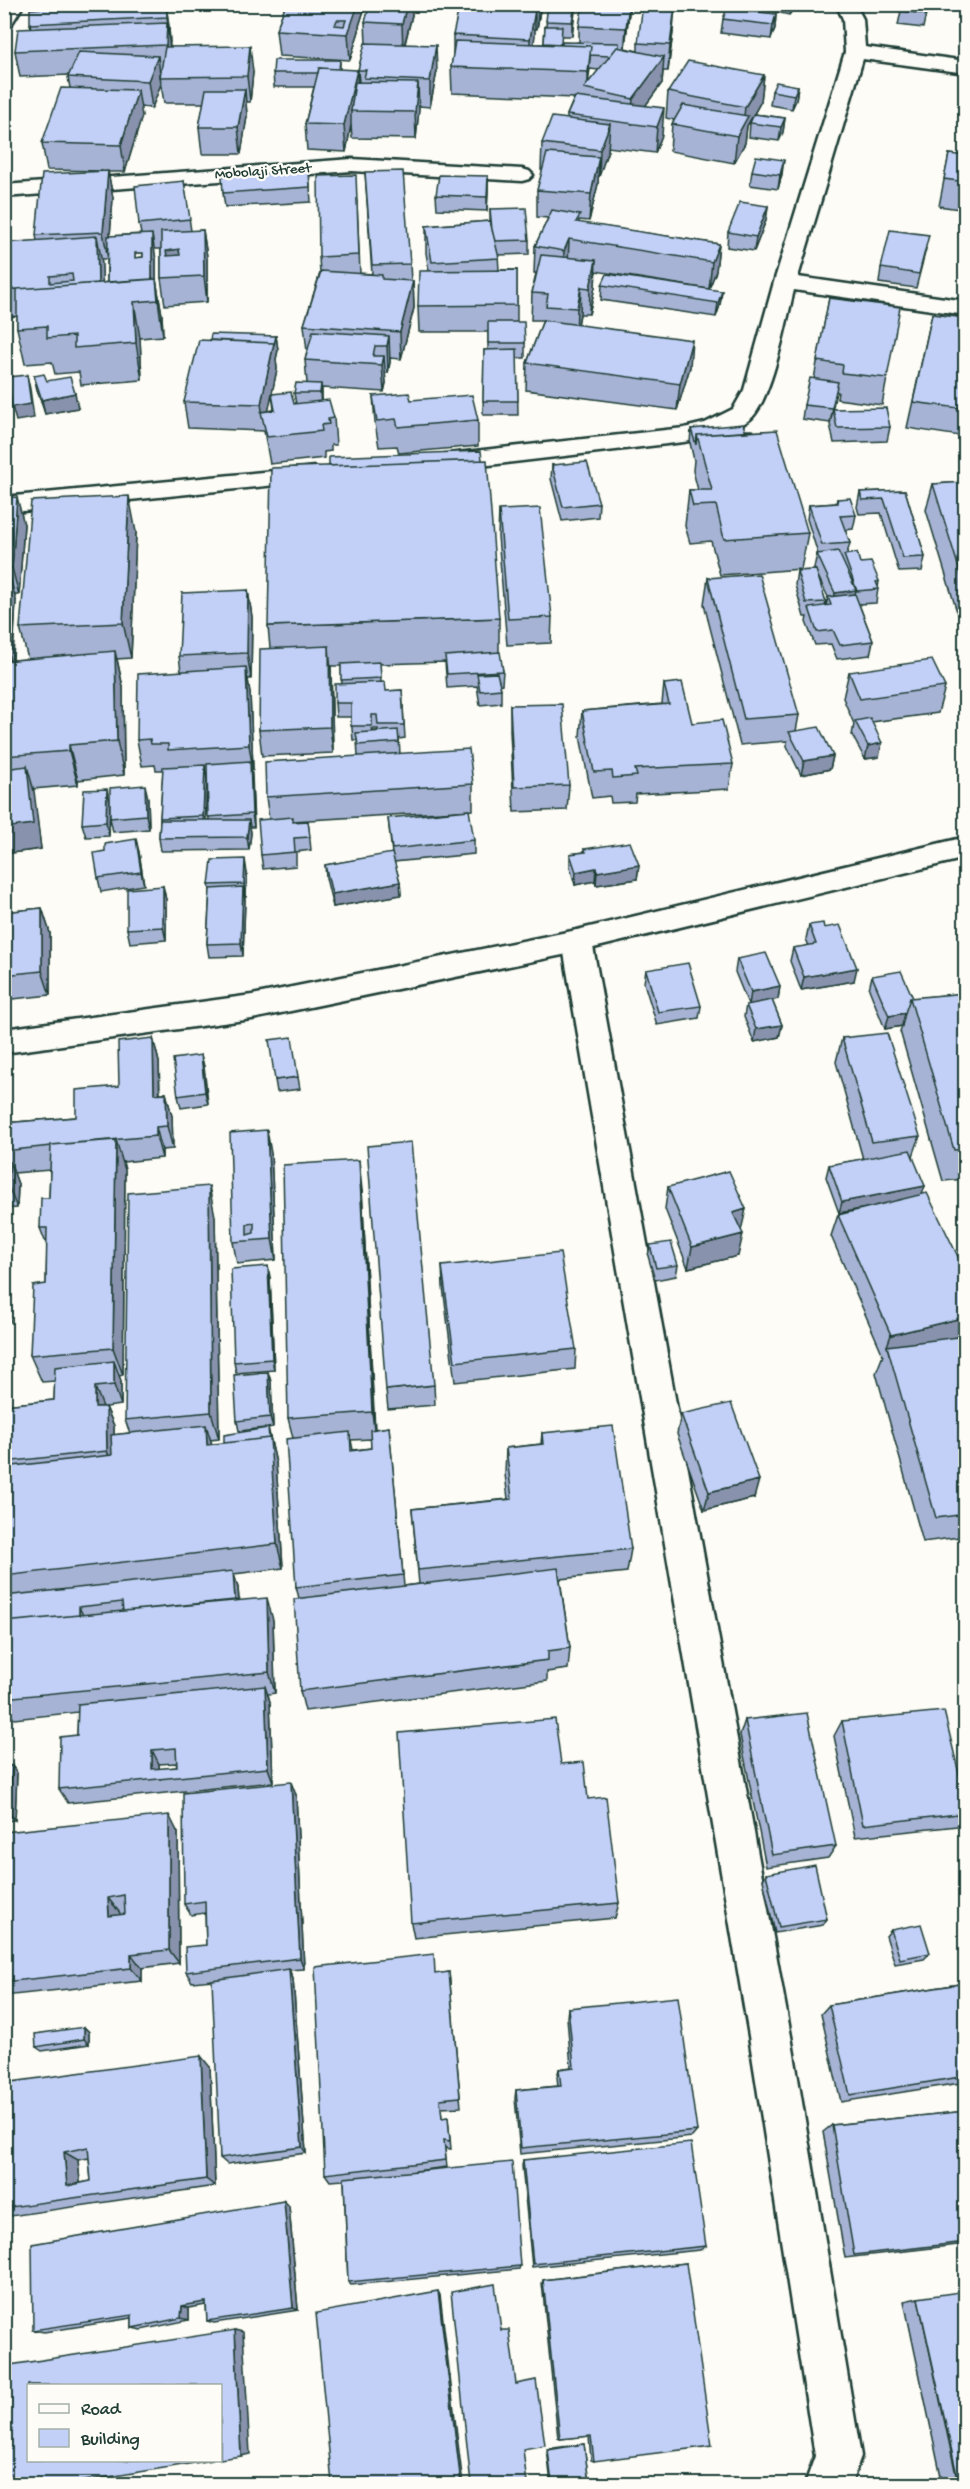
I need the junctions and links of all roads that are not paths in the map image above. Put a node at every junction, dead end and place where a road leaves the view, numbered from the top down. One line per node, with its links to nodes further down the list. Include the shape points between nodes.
1 (15, 4): 3 (street)
2 (845, 4): 4 (street, via 853,19)
3 (4, 21)
4 (855, 52): 5 (street); 8 (street)
5 (966, 67)
6 (522, 175): 7 (street, Mobolaji Street, via 351,165)
7 (4, 191)
8 (785, 282): 9 (street); 10 (street, via 756,390 742,414 712,429)
9 (966, 308)
10 (421, 465)
11 (338, 473): 12 (street)
12 (4, 505)
13 (966, 847): 14 (street)
14 (577, 940): 15 (street, via 252,1007); 16 (street, via 772,2048 838,2456)
15 (4, 1041)
16 (828, 2484)

